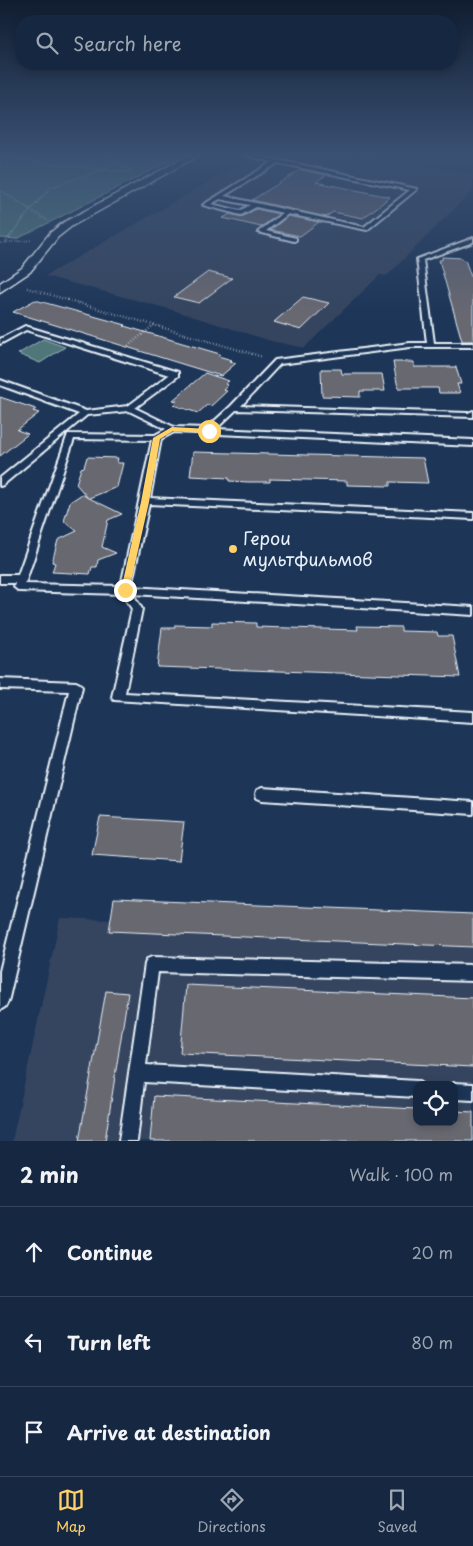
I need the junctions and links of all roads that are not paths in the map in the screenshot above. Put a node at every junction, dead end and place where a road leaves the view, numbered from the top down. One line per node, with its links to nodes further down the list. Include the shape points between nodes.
1 (97, 209): 9 (street, via 58,232 26,270)
2 (222, 209): 3 (lane, via 241,213)
3 (247, 209)
4 (276, 209): 6 (lane)
5 (389, 209): 6 (lane, via 365,229)
6 (287, 212): 7 (lane, via 261,232)
7 (294, 240)
8 (473, 240): 11 (lane, via 420,260)
9 (4, 285)
10 (0, 342): 14 (lane, via 25,328 175,374)
11 (430, 344): 12 (lane); 15 (lane, via 278,362)
12 (473, 345)
13 (0, 382): 16 (lane)
14 (130, 408): 16 (lane); 18 (lane)
15 (234, 408): 17 (lane); 19 (lane)
16 (85, 413): 20 (lane)
17 (472, 417)
18 (172, 429): 19 (lane); 21 (lane)
19 (209, 431): 22 (lane)
20 (66, 435): 21 (lane); 23 (lane); 27 (lane)
21 (157, 438): 24 (lane)
22 (473, 443)
23 (0, 483)
24 (145, 502): 25 (lane); 28 (lane)
25 (473, 516)
26 (0, 579): 27 (lane)
27 (21, 579): 28 (lane, via 19,587)
28 (125, 590): 29 (lane); 31 (lane, via 136,609 118,697)
29 (473, 611)
30 (0, 684): 35 (lane, via 76,687)
31 (473, 716)
32 (262, 794): 33 (lane)
33 (473, 808)
34 (473, 973): 36 (lane, via 152,964)
35 (0, 1002)
36 (138, 1073): 37 (lane); 40 (lane)
37 (413, 1089)
38 (458, 1091): 39 (lane)
39 (473, 1092)
40 (128, 1141)

